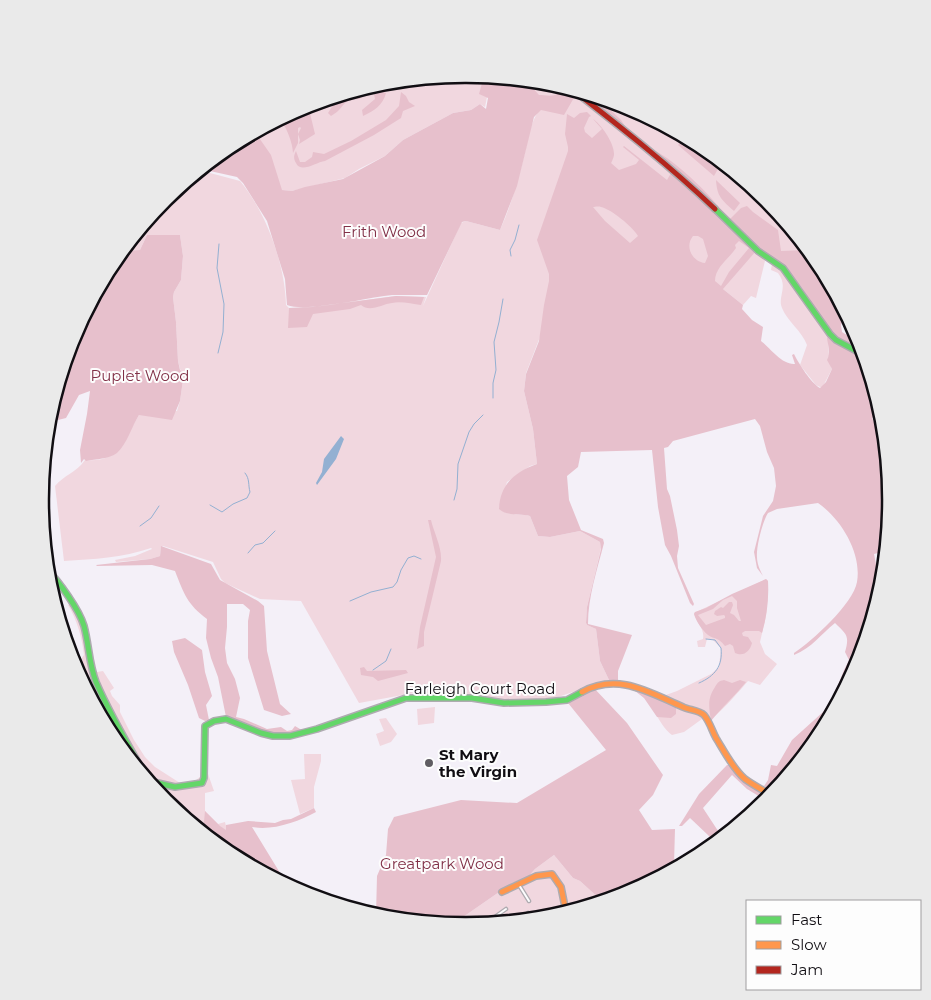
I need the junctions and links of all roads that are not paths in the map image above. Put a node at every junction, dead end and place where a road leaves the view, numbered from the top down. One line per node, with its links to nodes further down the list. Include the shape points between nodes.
1 (588, 101): 2 (street, via 667,164 758,250 784,268 830,334)
2 (854, 350)
3 (57, 580): 4 (street, via 84,625 96,681)
4 (129, 746)
5 (162, 786): 6 (street, Farleigh Court Road, via 186,787 202,783 204,726 221,719 260,733 290,736 406,698 546,702 567,700 585,690 621,683 706,716 713,733 744,778)
6 (764, 791)
7 (519, 885): 8 (street); 9 (street); 10 (street, via 532,877 552,874 562,888)
8 (502, 892)
9 (529, 901)
10 (565, 905)
11 (506, 909): 12 (street)
12 (496, 916)

